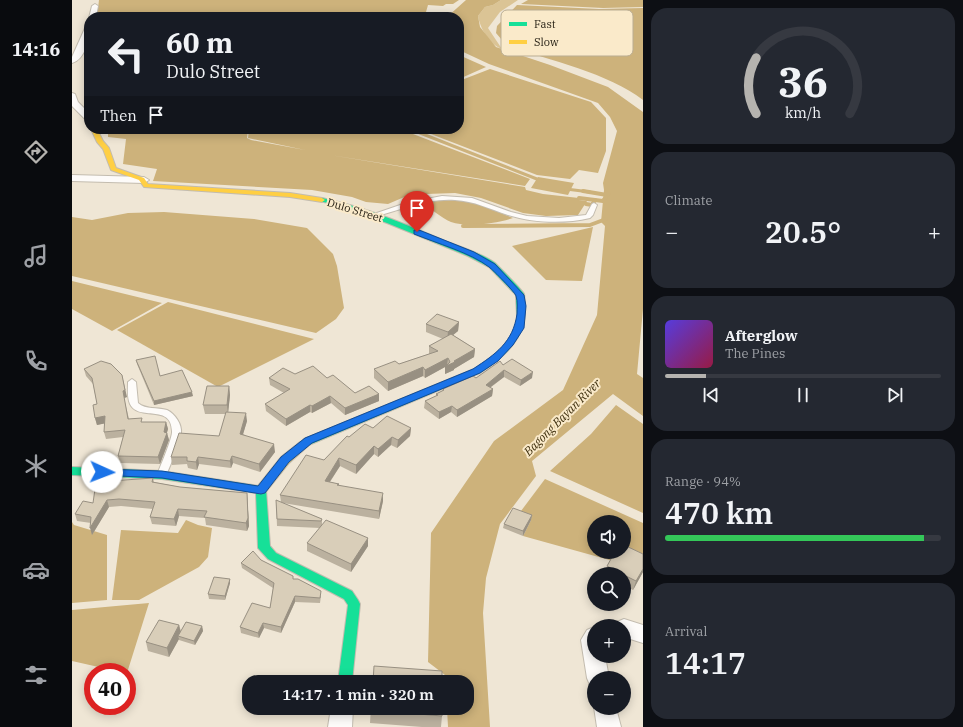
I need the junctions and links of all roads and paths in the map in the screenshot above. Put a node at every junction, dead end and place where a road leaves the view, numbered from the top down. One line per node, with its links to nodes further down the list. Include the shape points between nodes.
1 (95, 6): 2 (street)
2 (93, 12)
3 (84, 39): 4 (street)
4 (75, 59)
5 (72, 96): 6 (street, via 74,103)
6 (84, 113)
7 (96, 134): 9 (street, Dulo Street, via 106,148 114,169)
8 (72, 178): 9 (street)
9 (144, 180): 11 (street, Dulo Street, via 146,186 151,187 320,199)
10 (594, 205): 11 (lane, via 588,216 546,220 519,217 472,200 432,198)
11 (374, 215): 15 (street, Dulo Street, via 492,265 520,295 522,306 519,328 510,343 495,359 476,371 308,441 285,460)
12 (132, 382): 14 (lane, via 133,402 137,407 166,413 172,417 176,427 177,432)
13 (72, 471): 14 (street)
14 (162, 475): 15 (street)
15 (261, 490): 18 (street, via 264,548 272,556 348,596 354,604)
16 (631, 628): 17 (street)
17 (643, 634)
18 (346, 675)
19 (341, 715): 21 (street)
20 (606, 715): 22 (street)
21 (340, 727)
22 (609, 727)

